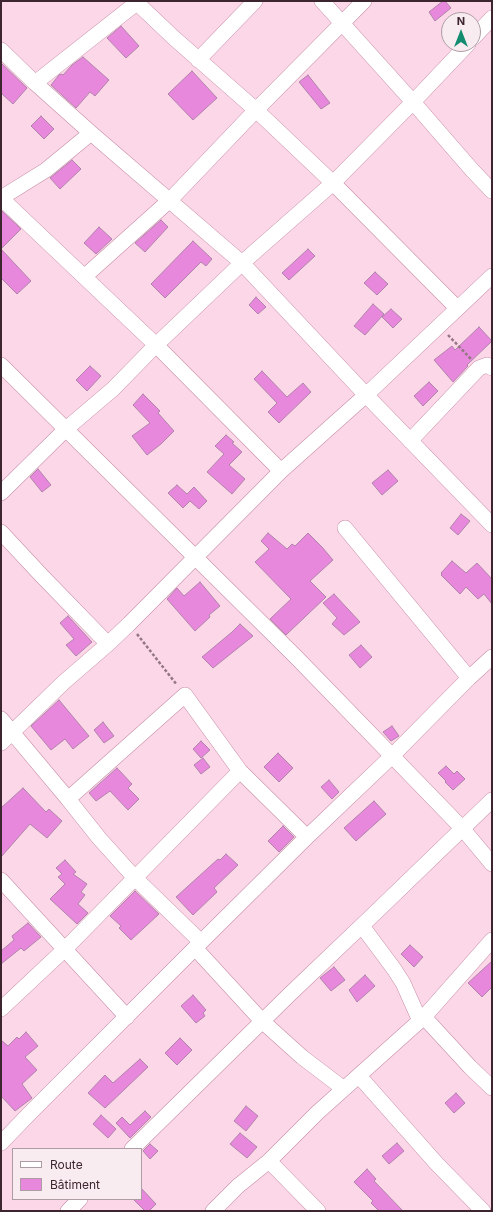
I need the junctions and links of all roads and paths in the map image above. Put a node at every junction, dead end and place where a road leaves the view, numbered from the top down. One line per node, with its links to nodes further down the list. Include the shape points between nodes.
1 (255, 1): 10 (street)
2 (322, 1): 6 (street)
3 (364, 1): 6 (street)
4 (137, 2): 10 (street); 11 (street)
5 (492, 18): 7 (street)
6 (342, 23): 12 (street); 13 (street)
7 (481, 30)
8 (1, 50): 11 (street)
9 (460, 52): 12 (street)
10 (198, 60): 13 (street)
11 (35, 83): 14 (street)
12 (413, 102): 15 (street); 16 (street)
13 (256, 110): 15 (street); 18 (street)
14 (91, 133): 17 (street, via 46,170); 18 (street)
15 (333, 183): 19 (street); 22 (street)
16 (492, 191)
17 (1, 198): 21 (street)
18 (170, 200): 19 (street); 21 (street)
19 (242, 263): 24 (street); 27 (street)
20 (492, 276): 22 (street)
21 (84, 277): 24 (street)
22 (457, 308): 23 (street)
23 (440, 326): 26 (path); 27 (street)
24 (156, 345): 28 (street, via 113,389); 30 (street)
25 (1, 366): 28 (street)
26 (486, 368): 29 (street)
27 (366, 395): 29 (street); 30 (street)
28 (66, 429): 31 (street); 35 (street)
29 (410, 441): 32 (street)
30 (281, 471): 35 (street)
31 (1, 493)
32 (492, 525)
33 (345, 528): 39 (street)
34 (1, 532): 37 (street)
35 (196, 558): 36 (street); 43 (street)
36 (129, 624): 37 (street); 40 (path)
37 (108, 644): 42 (street)
38 (492, 657): 39 (street)
39 (469, 678): 43 (street)
40 (185, 695): 44 (street); 45 (street)
41 (1, 719): 42 (street)
42 (6, 738): 45 (street)
43 (392, 756): 47 (street); 48 (street)
44 (240, 771): 48 (street); 50 (street)
45 (68, 799): 50 (street, via 98,838)
46 (492, 800): 47 (street)
47 (462, 828): 49 (street); 52 (street)
48 (307, 837): 54 (street)
49 (492, 864)
50 (135, 878): 54 (street); 55 (street)
51 (2, 883): 55 (street)
52 (362, 926): 58 (street, via 394,969); 59 (street)
53 (492, 940): 58 (street)
54 (198, 945): 57 (street); 59 (street)
55 (66, 949): 56 (street); 57 (street)
56 (1, 1009)
57 (127, 1017): 63 (street)
58 (422, 1019): 60 (street); 61 (street)
59 (262, 1021): 62 (street, via 302,1057); 64 (street)
60 (359, 1076): 62 (street); 70 (street, via 437,1164)
61 (492, 1088)
62 (344, 1089): 65 (street)
63 (1, 1143)
64 (133, 1148)
65 (269, 1161): 68 (street); 69 (street)
66 (79, 1200): 67 (street)
67 (68, 1211)
68 (213, 1211)
69 (318, 1211)
70 (484, 1211)

